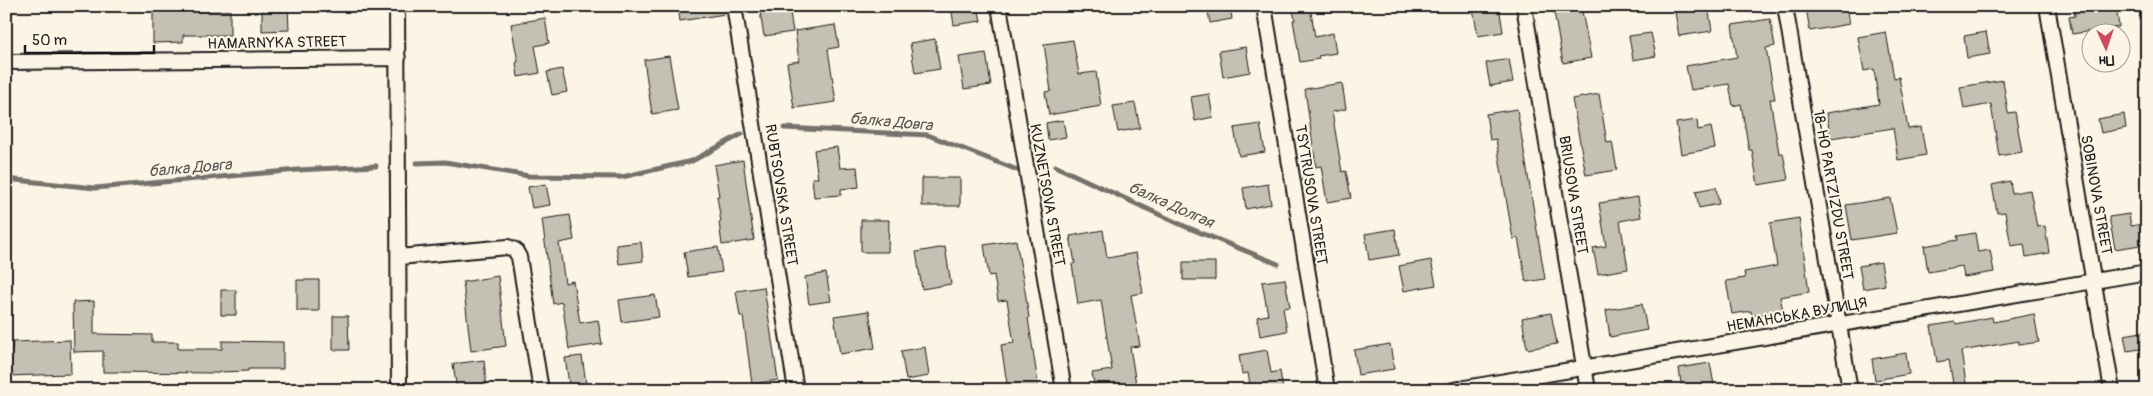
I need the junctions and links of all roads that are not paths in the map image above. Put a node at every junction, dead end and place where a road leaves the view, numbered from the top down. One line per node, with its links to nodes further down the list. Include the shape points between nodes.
1 (397, 6): 8 (street)
2 (734, 6): 17 (street, RUBTSOVSKA STREET)
3 (999, 6): 18 (street, KUZNETSOVA STREET)
4 (1264, 6): 19 (street, TSYTRUSOVA STREET)
5 (1524, 6): 14 (street, BRIUSOVA STREET)
6 (1785, 6): 13 (street, 18-HO PARTZIZDU STREET)
7 (2047, 6): 12 (street, SOBINOVA STREET)
8 (398, 58): 9 (street, HAMARNYKA STREET); 10 (street)
9 (6, 62)
10 (399, 257): 15 (street); 16 (street, via 508,247 515,250 519,257)
11 (2147, 272): 12 (street, НЕМАНСЬКА ВУЛИЦЯ)
12 (2094, 281): 13 (street, НЕМАНСЬКА ВУЛИЦЯ); 23 (street, SOBINOVA STREET)
13 (1839, 324): 14 (street, НЕМАНСЬКА ВУЛИЦЯ); 22 (street, 18-HO PARTZIZDU STREET)
14 (1585, 367): 20 (street, НЕМАНСЬКА ВУЛИЦЯ); 21 (street, BRIUSOVA STREET)
15 (400, 390)
16 (541, 390)
17 (796, 390)
18 (1064, 390)
19 (1327, 390)
20 (1453, 390)
21 (1588, 390)
22 (1850, 390)
23 (2112, 390)

